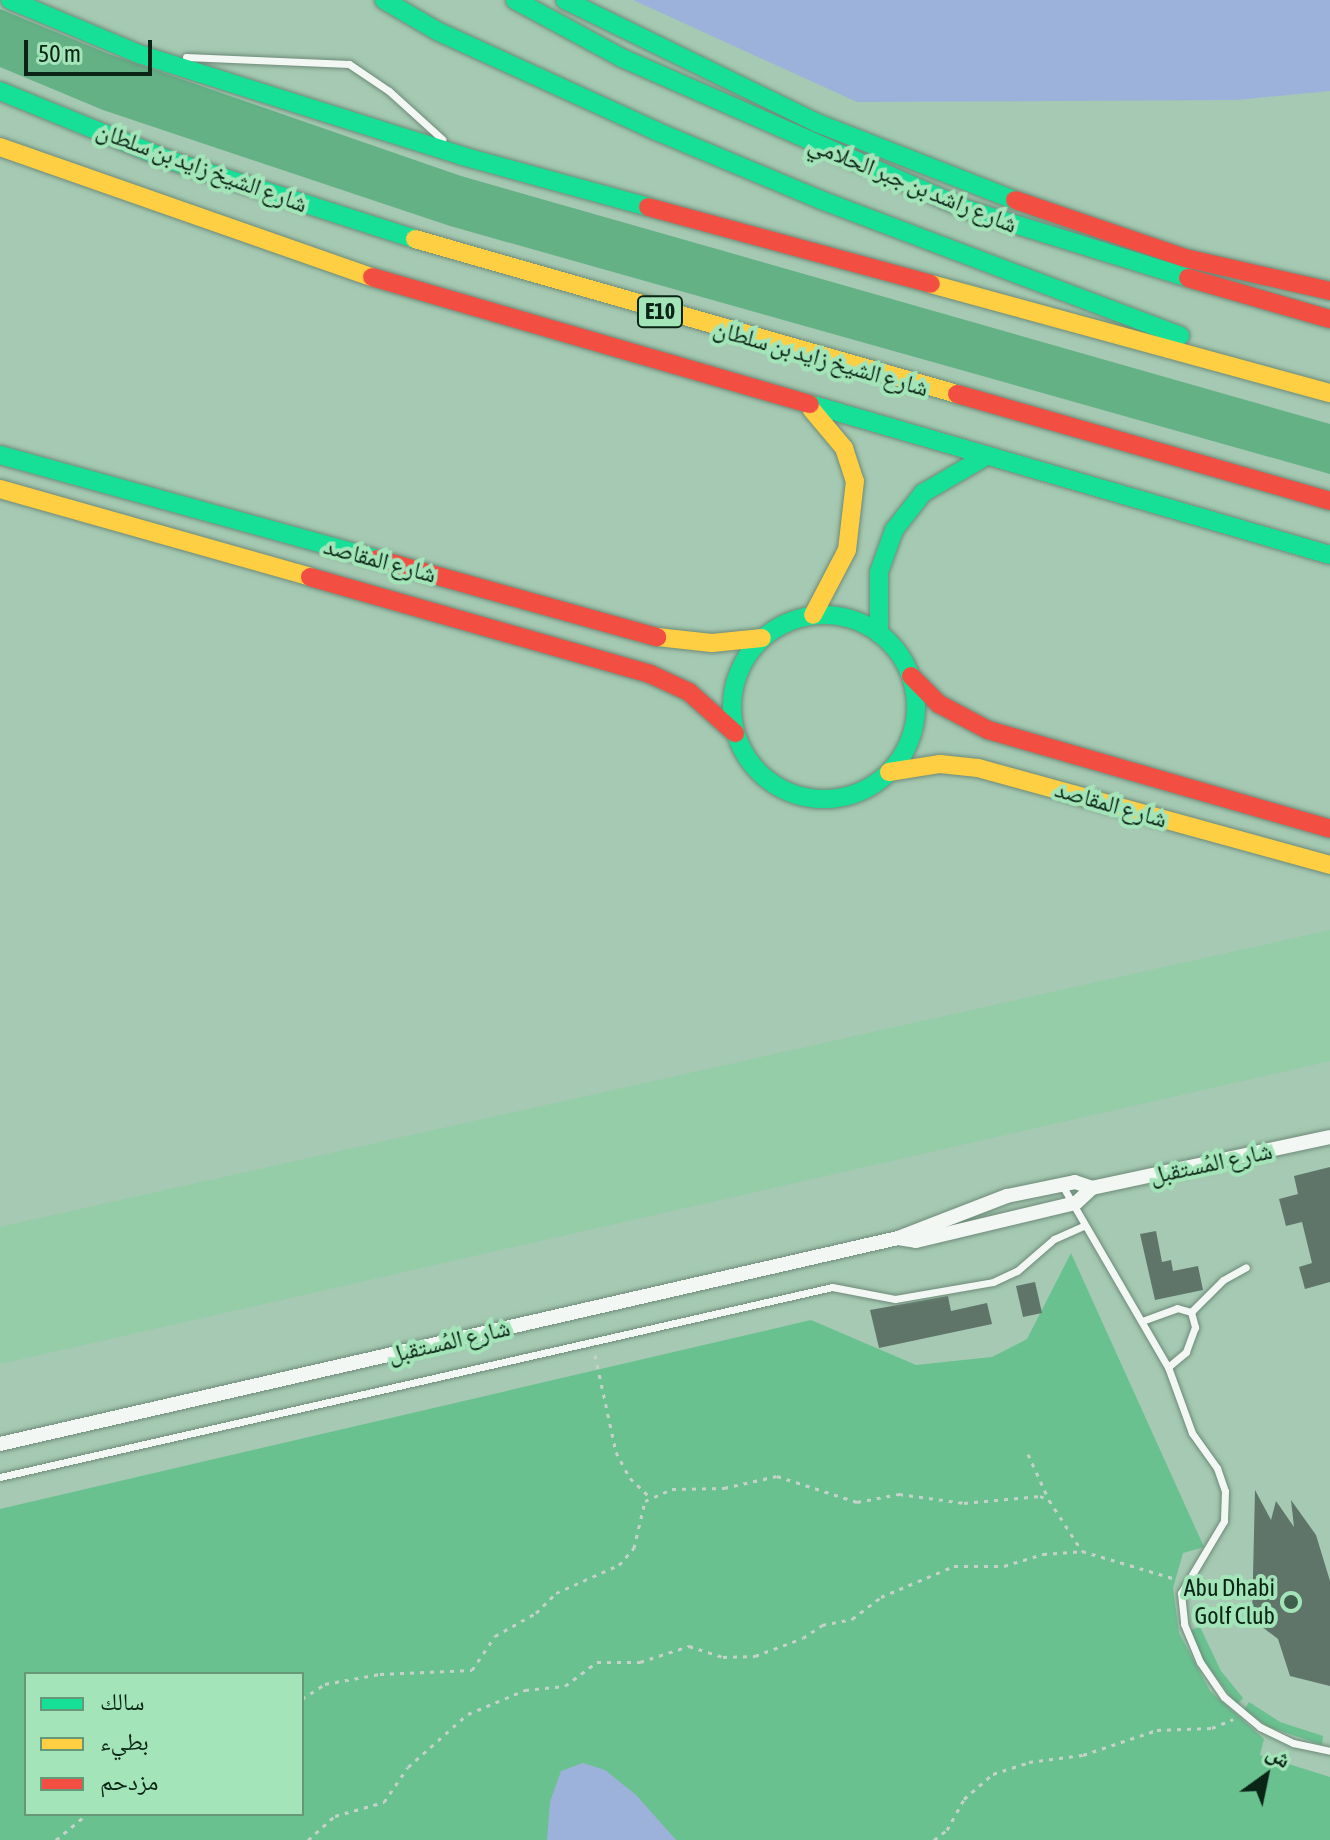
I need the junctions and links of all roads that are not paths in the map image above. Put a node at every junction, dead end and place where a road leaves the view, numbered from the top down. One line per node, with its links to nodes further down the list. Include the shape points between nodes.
1 (10, 0): 6 (main road)
2 (41, 0): 6 (main road)
3 (384, 0): 12 (main road, via 450,37 821,200)
4 (515, 0): 11 (main road, شارع راشد بن جبر الحلامي, via 622,58 969,210)
5 (565, 0): 10 (main road, شارع راشد بن جبر الحلامي, via 817,123 973,186 1185,258)
6 (139, 54): 9 (main road); 9 (lane, via 349,64 389,91)
7 (0, 91): 18 (main road, شارع الشيخ زايد بن سلطان / E10, via 169,160 377,228)
8 (0, 147): 14 (main road, via 251,238)
9 (462, 156): 12 (main road)
10 (1330, 291)
11 (1330, 319)
12 (1302, 385): 13 (main road)
13 (1330, 393)
14 (809, 408): 16 (main road); 20 (main road, via 844,448 855,481 847,550)
15 (0, 455): 22 (main road, شارع المقاصد, via 661,638 712,643)
16 (983, 458): 19 (main road); 21 (main road, via 929,487 894,530 879,572)
17 (0, 489): 24 (main road, شارع المقاصد, via 650,674 689,692)
18 (1330, 501)
19 (1330, 555)
20 (813, 615): 21 (main road, via 854,620); 22 (main road, via 778,626)
21 (879, 634): 23 (main road)
22 (762, 638): 24 (main road, via 738,671 731,712)
23 (911, 676): 25 (main road, via 911,737); 26 (main road, شارع المقاصد, via 939,704 988,730)
24 (735, 733): 25 (main road, via 760,773 801,796 849,796)
25 (889, 772): 27 (main road, شارع المقاصد, via 940,764 978,768)
26 (1330, 829)
27 (1330, 865)
28 (1330, 1137): 30 (street, شارع المُستقبل)
29 (1061, 1184): 30 (street, شارع المُستقبل); 31 (lane); 33 (street, شارع المُستقبل, via 975,1205)
30 (1092, 1188): 31 (street, شارع المُستقبل)
31 (1076, 1203): 32 (lane); 33 (street, شارع المُستقبل, via 916,1241)
32 (1083, 1226): 36 (lane); 39 (lane, via 1054,1239 1001,1280 895,1299 832,1287)
33 (898, 1238): 38 (street, شارع المُستقبل)
34 (1246, 1267): 35 (lane, via 1230,1274)
35 (1191, 1312): 36 (lane, via 1177,1308); 37 (lane, via 1195,1327 1186,1352)
36 (1142, 1321): 37 (lane)
37 (1168, 1367): 40 (lane, via 1197,1444 1221,1477 1227,1509 1221,1528 1183,1581 1181,1607 1191,1643 1212,1681 1241,1714 1286,1740)
38 (0, 1444)
39 (0, 1477)
40 (1330, 1751)

